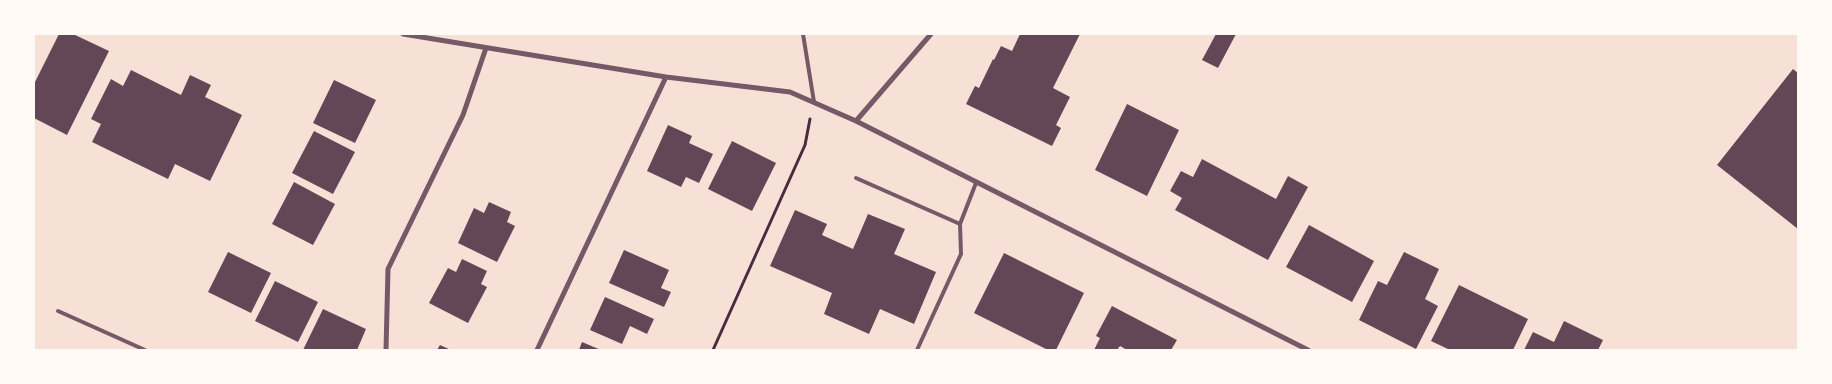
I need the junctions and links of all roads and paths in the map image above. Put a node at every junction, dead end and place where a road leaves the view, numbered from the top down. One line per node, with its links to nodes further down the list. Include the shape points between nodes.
1 (403, 34): 4 (street)
2 (803, 34): 7 (lane)
3 (931, 34): 8 (street)
4 (436, 36): 5 (street)
5 (486, 48): 6 (street); 14 (street, via 463,116 388,269)
6 (666, 77): 7 (street, via 790,92); 15 (street)
7 (814, 102): 8 (street); 16 (path, via 805,145)
8 (856, 121): 10 (street)
9 (856, 178): 11 (lane)
10 (976, 183): 11 (lane); 18 (street)
11 (960, 224): 17 (lane, via 961,254)
12 (58, 311): 13 (lane)
13 (145, 350)
14 (386, 350)
15 (537, 350)
16 (713, 350)
17 (917, 350)
18 (1308, 350)

